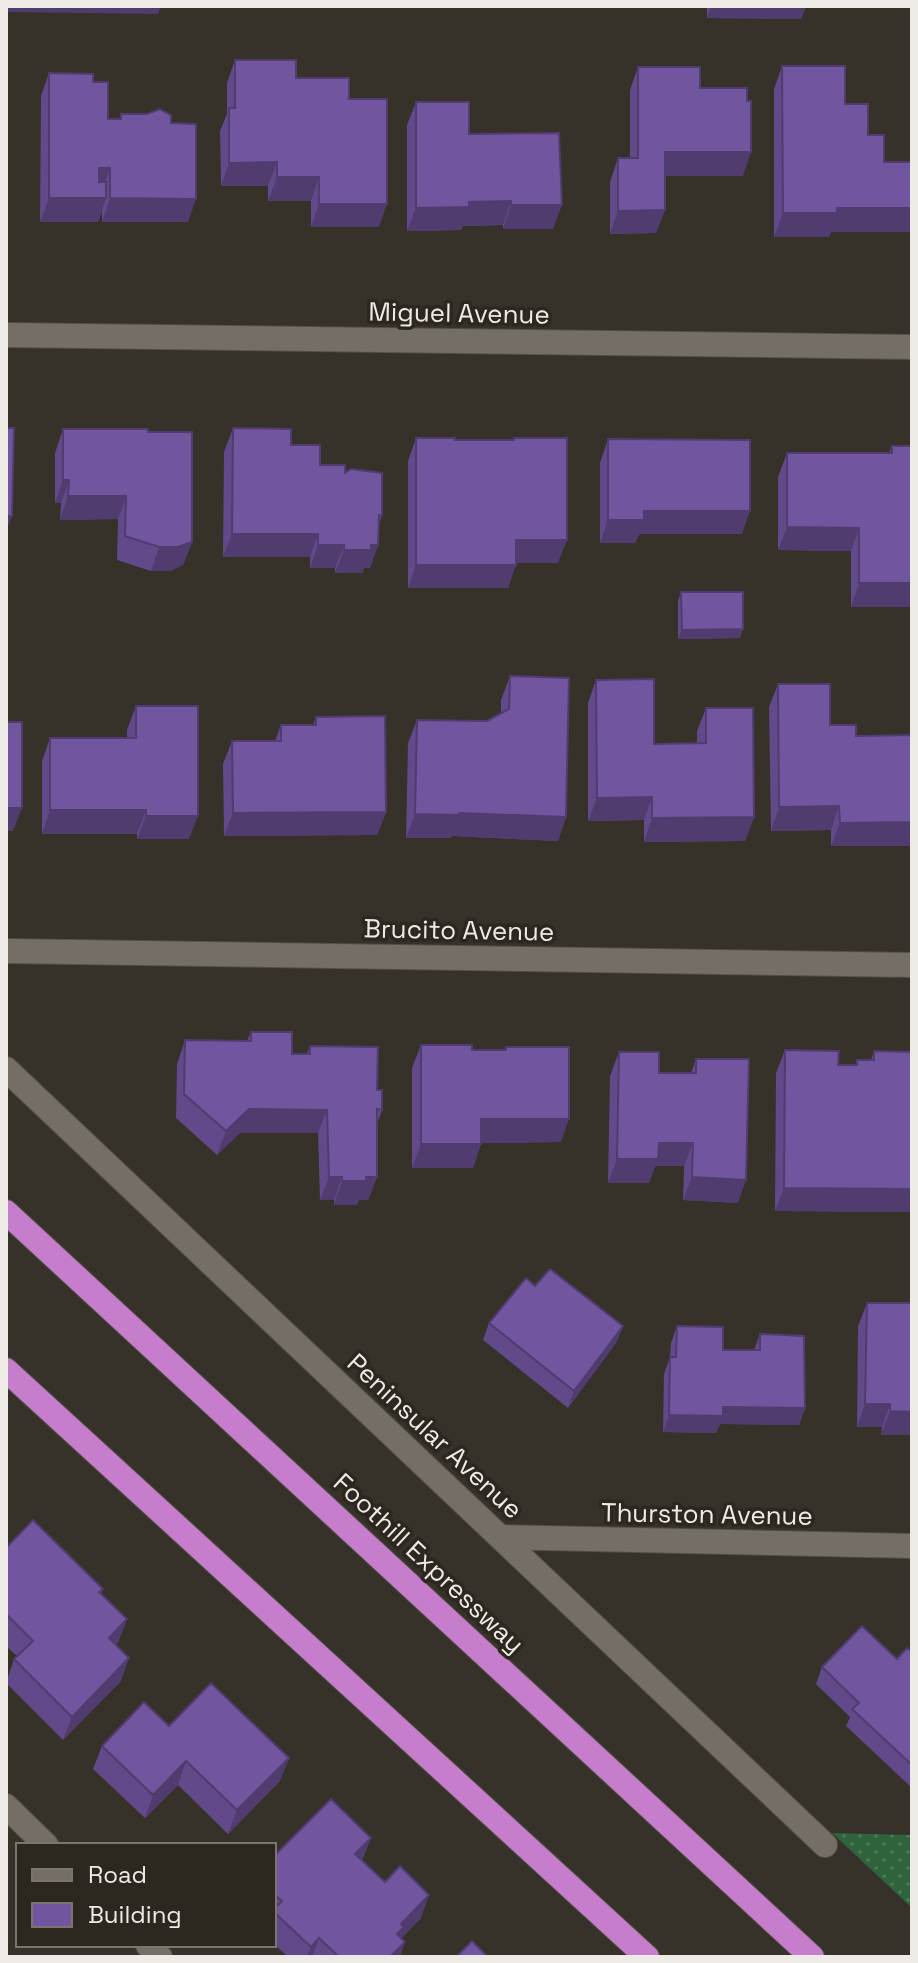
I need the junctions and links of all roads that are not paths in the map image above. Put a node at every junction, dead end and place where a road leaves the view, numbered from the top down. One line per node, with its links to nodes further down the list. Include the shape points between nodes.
1 (6, 335): 2 (street, Miguel Avenue)
2 (912, 347)
3 (6, 951): 4 (street, Brucito Avenue)
4 (912, 965)
5 (6, 1069): 8 (street, Peninsular Avenue)
6 (6, 1212): 14 (highway, Foothill Expressway)
7 (6, 1370): 13 (highway)
8 (501, 1537): 9 (street, Thurston Avenue); 12 (street, Peninsular Avenue)
9 (912, 1546)
10 (6, 1806): 11 (street)
11 (44, 1843)
12 (825, 1845)
13 (647, 1957)
14 (812, 1957)

